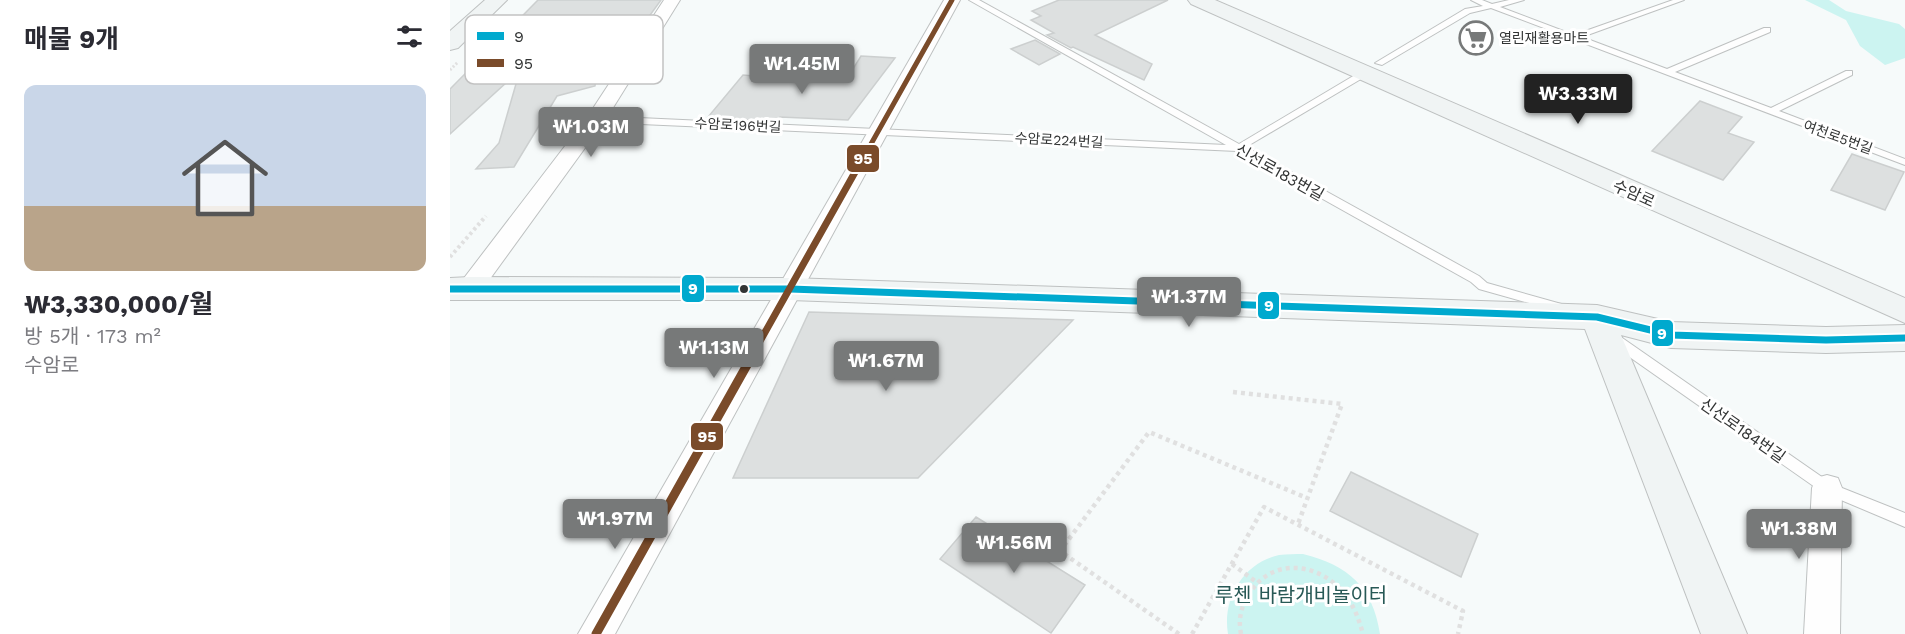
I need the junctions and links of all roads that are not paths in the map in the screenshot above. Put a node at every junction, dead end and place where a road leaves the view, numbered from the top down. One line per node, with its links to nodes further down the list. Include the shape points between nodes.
1 (484, 0): 12 (street)
2 (496, 0): 13 (street)
3 (672, 0): 14 (street)
4 (952, 0): 27 (street)
5 (973, 0): 28 (lane, 신선로183번길)
6 (1198, 0): 21 (street, 수암로)
7 (1235, 0): 21 (street, 수암로)
8 (1474, 0): 11 (lane, 여천로5번길)
9 (1520, 0): 11 (lane)
10 (1680, 0): 19 (lane)
11 (1486, 6): 19 (lane, 여천로5번길); 21 (lane, via 1468,11)
12 (468, 15)
13 (480, 15)
14 (662, 15)
15 (465, 17): 18 (street)
16 (465, 29): 20 (street)
17 (1767, 30): 22 (lane)
18 (450, 31)
19 (1572, 38): 22 (lane, 여천로5번길)
20 (450, 43)
21 (1371, 69): 28 (lane); 31 (street, 수암로); 33 (street, 수암로)
22 (1666, 73): 25 (lane, 여천로5번길)
23 (1849, 73): 25 (lane, 여천로5번길)
24 (618, 84): 26 (street)
25 (1771, 112): 29 (lane, 여천로5번길)
26 (596, 119): 27 (lane, 수암로196번길); 32 (street)
27 (879, 131): 28 (lane, 수암로224번길); 30 (street)
28 (1238, 148): 34 (lane, 신선로183번길, via 1483,286)
29 (1905, 162)
30 (790, 289): 32 (street); 34 (street); 38 (street)
31 (1905, 290)
32 (457, 296)
33 (1905, 311)
34 (1597, 317): 35 (street, via 1671,335); 36 (lane, 신선로184번길, via 1625,348); 39 (street)
35 (1905, 338)
36 (1827, 488): 37 (lane, 신선로184번길); 40 (street)
37 (1905, 520)
38 (596, 634)
39 (1724, 634)
40 (1822, 634)

